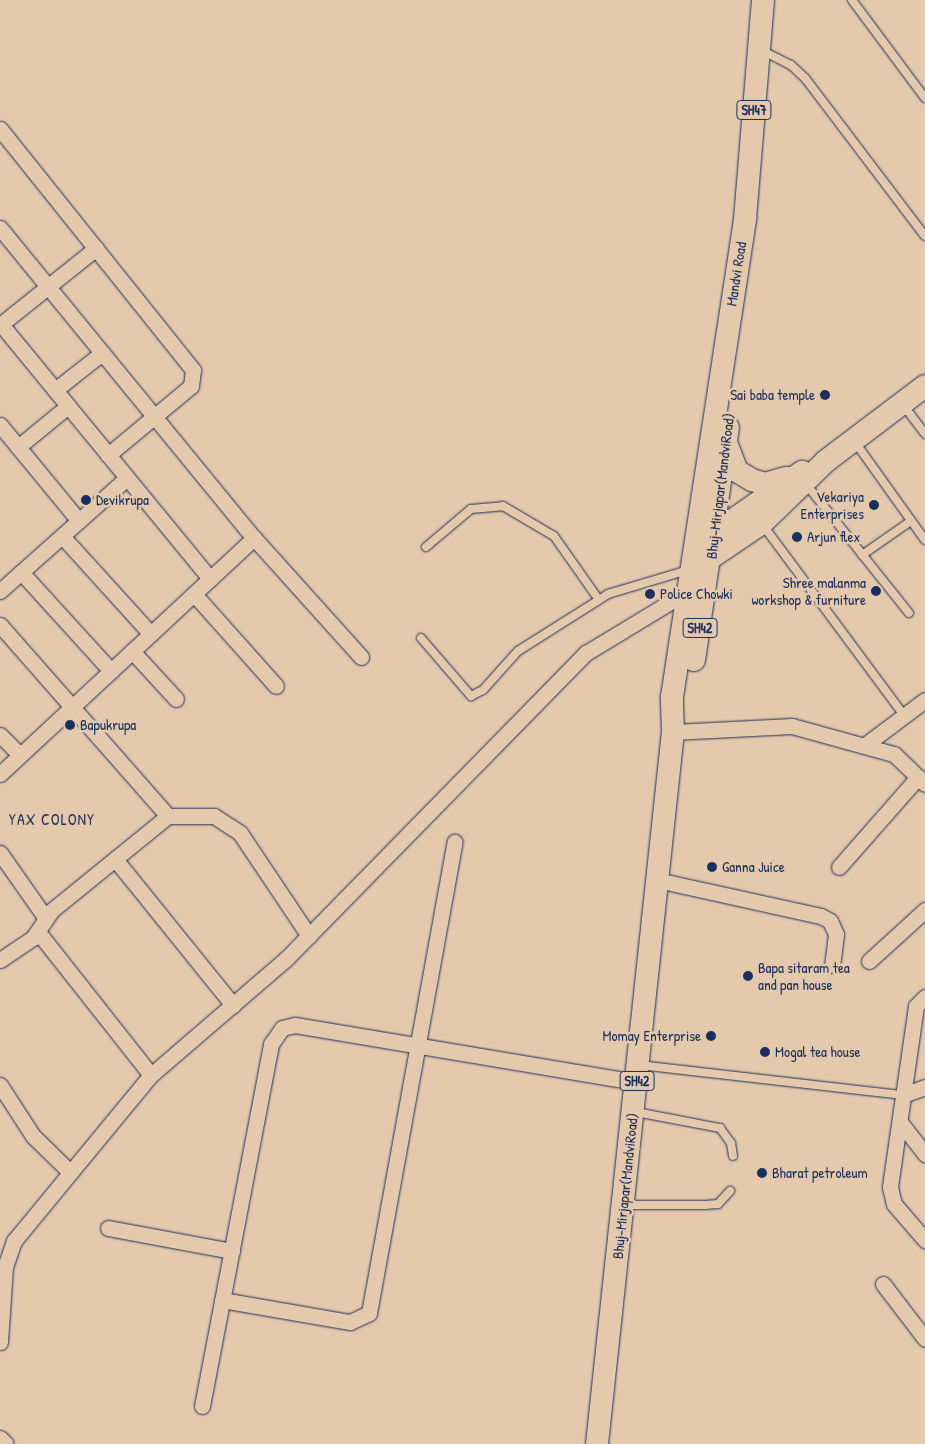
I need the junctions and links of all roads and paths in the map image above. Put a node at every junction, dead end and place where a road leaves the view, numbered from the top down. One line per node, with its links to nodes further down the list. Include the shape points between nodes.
1 (763, 0): 3 (main road, Mandvi Road / SH47)
2 (852, 0): 4 (lane)
3 (759, 49): 6 (main road, Mandvi Road / SH47); 8 (lane, via 791,65 806,78)
4 (924, 95)
5 (0, 129): 9 (street)
6 (745, 219): 21 (main road, Bhuj-Mirjapar(MandviRoad) / SH47); 35 (main road, Mandvi Road / SH47)
7 (0, 228): 10 (street)
8 (925, 236)
9 (96, 248): 10 (street); 17 (street, via 194,370 192,386)
10 (48, 286): 11 (street); 12 (street)
11 (0, 324): 14 (street)
12 (102, 353): 14 (street); 17 (street)
13 (925, 386): 15 (main road)
14 (55, 390): 16 (street)
15 (902, 404): 19 (lane); 20 (main road)
16 (68, 406): 22 (street); 23 (street)
17 (155, 417): 23 (street); 31 (street)
18 (2, 430): 22 (street)
19 (925, 434)
20 (853, 440): 25 (main road); 27 (lane)
21 (726, 442): 25 (main road, via 737,471 752,480 765,484); 29 (main road, Bhuj-Mirjapar(MandviRoad) / SH47)
22 (18, 447): 26 (street)
23 (108, 455): 24 (street)
24 (127, 478): 26 (street); 37 (street)
25 (798, 479): 28 (main road); 29 (main road); 34 (lane)
26 (79, 521): 30 (street)
27 (911, 521): 32 (lane); 34 (lane)
28 (762, 523): 35 (main road); 52 (lane)
29 (715, 533): 35 (main road)
30 (62, 536): 36 (street); 43 (street)
31 (254, 538): 37 (street); 46 (street)
32 (925, 540)
33 (426, 547): 40 (lane, via 471,509 503,506 554,536)
34 (862, 555): 41 (lane)
35 (697, 566): 40 (lane, via 632,583); 53 (main road, Bhuj-Mirjapar(MandviRoad) / SH42, via 672,697); 53 (main road, Bhuj-Mirjapar(MandviRoad) / SH42, via 687,697); 68 (street, via 586,654)
36 (21, 572): 38 (street); 47 (street)
37 (210, 579): 39 (street)
38 (0, 591)
39 (194, 594): 43 (street); 48 (street)
40 (599, 600): 44 (lane, via 518,651 483,690 471,696)
41 (909, 613)
42 (0, 625): 51 (street)
43 (151, 634): 45 (street)
44 (421, 638)
45 (132, 651): 47 (street); 49 (street)
46 (361, 657)
47 (111, 671): 51 (street)
48 (276, 686)
49 (176, 699)
50 (925, 700): 52 (street)
51 (74, 705): 56 (street); 59 (street)
52 (904, 716): 55 (street)
53 (673, 725): 55 (street, via 772,724); 64 (main road, Bhuj-Mirjapar(MandviRoad) / SH42)
54 (0, 735): 56 (street)
55 (865, 745): 58 (street, via 894,754)
56 (20, 756): 57 (street)
57 (0, 774)
58 (922, 781): 63 (street)
59 (168, 816): 62 (street); 68 (street, via 214,816 240,832)
60 (456, 842): 74 (street)
61 (0, 853): 66 (street)
62 (115, 859): 66 (street); 73 (street)
63 (839, 867)
64 (657, 880): 71 (street, via 821,916 830,921 836,934); 75 (main road, Bhuj-Mirjapar(MandviRoad) / SH42)
65 (925, 910): 70 (street)
66 (45, 917): 67 (street)
67 (38, 932): 69 (street); 76 (street)
68 (309, 936): 73 (street)
69 (0, 960)
70 (869, 961)
71 (832, 965)
72 (925, 997): 79 (street, via 916,1006)
73 (233, 1005): 76 (street)
74 (417, 1046): 75 (street); 89 (street, via 294,1025 277,1033 271,1044); 92 (street, via 369,1313 350,1322)
75 (638, 1073): 79 (lane); 80 (main road, Bhuj-Mirjapar(MandviRoad) / SH42)
76 (151, 1075): 84 (street)
77 (0, 1085): 84 (street, via 33,1136)
78 (925, 1087): 79 (street)
79 (903, 1095): 81 (street)
80 (634, 1112): 83 (lane, via 720,1128 731,1143); 86 (main road, Bhuj-Mirjapar(MandviRoad) / SH42)
81 (900, 1122): 82 (street); 88 (street, via 891,1197)
82 (925, 1154)
83 (733, 1156)
84 (70, 1172): 90 (street, via 14,1241)
85 (730, 1190): 86 (lane, via 718,1204 705,1206)
86 (623, 1204): 99 (main road, Bhuj-Mirjapar(MandviRoad) / SH42)
87 (108, 1228): 89 (street)
88 (925, 1240)
89 (232, 1251): 92 (street)
90 (3, 1263): 93 (street)
91 (883, 1284): 94 (street)
92 (222, 1300): 96 (street)
93 (1, 1316): 95 (street)
94 (925, 1339)
95 (0, 1342)
96 (202, 1406)
97 (0, 1438): 98 (street)
98 (6, 1444)
99 (597, 1444)

